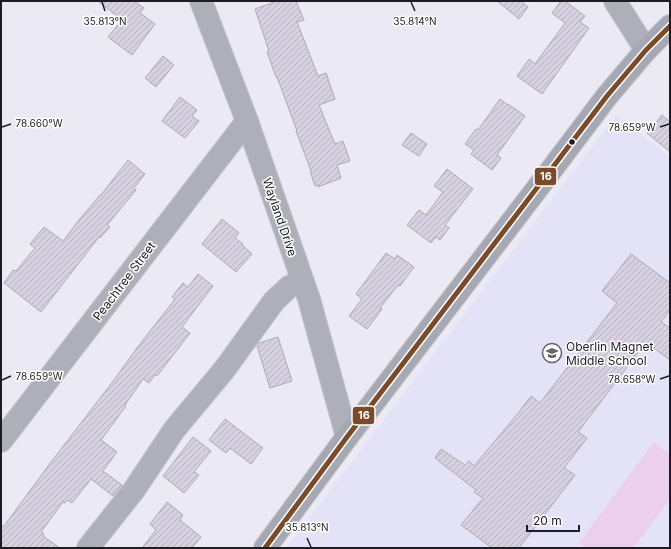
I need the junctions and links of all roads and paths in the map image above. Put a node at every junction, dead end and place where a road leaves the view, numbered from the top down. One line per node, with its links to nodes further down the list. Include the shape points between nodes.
1 (201, 1): 5 (street, Wayland Drive)
2 (615, 1): 4 (street)
3 (670, 26): 4 (main road)
4 (646, 50): 7 (main road, via 607,96)
5 (246, 121): 6 (street, Wayland Drive); 8 (street, Peachtree Street)
6 (302, 281): 7 (street, Wayland Drive); 9 (street, via 289,287 274,301 224,370 174,430 134,490)
7 (347, 437): 10 (main road)
8 (1, 442)
9 (88, 548)
10 (265, 548)

